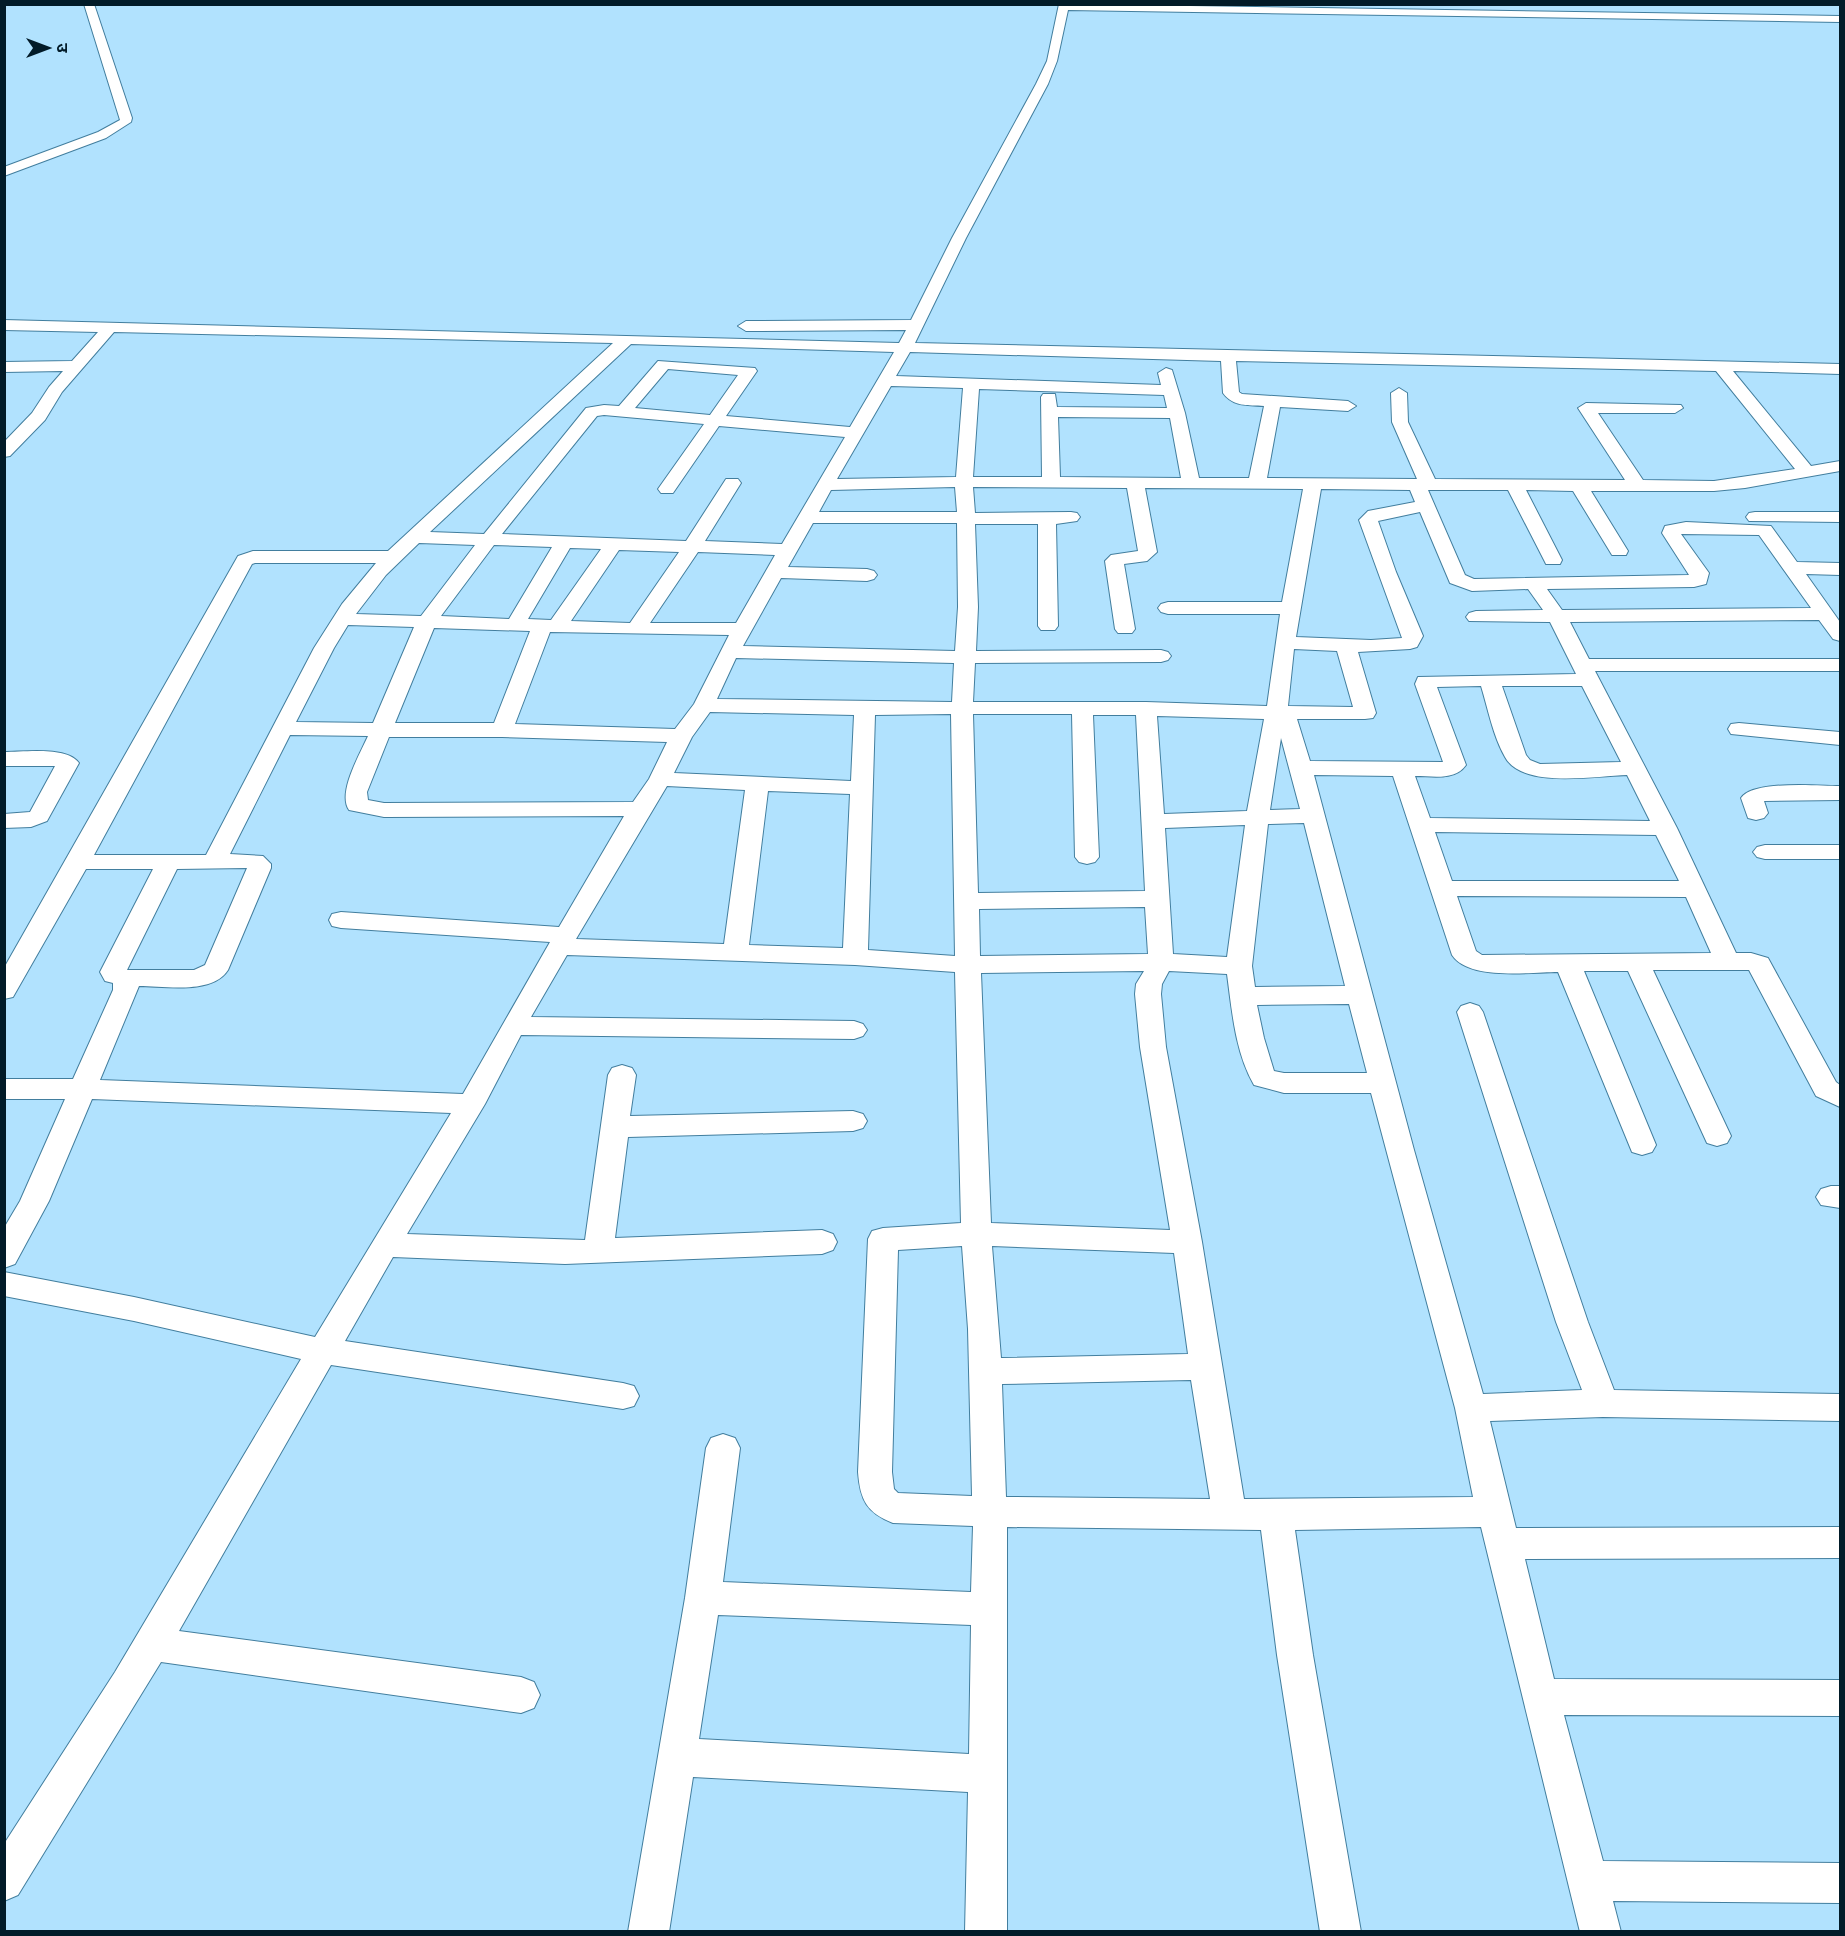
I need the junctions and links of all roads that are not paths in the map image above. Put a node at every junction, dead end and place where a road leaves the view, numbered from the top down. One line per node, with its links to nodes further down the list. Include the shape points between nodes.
1 (88, 4): 12 (street, via 125,122 102,135)
2 (1256, 4): 5 (street)
3 (1492, 4): 9 (street, via 1489,10)
4 (1554, 4): 10 (street)
5 (1289, 5): 8 (street)
6 (1064, 6): 7 (street); 15 (street, via 1046,77)
7 (1116, 6): 10 (street)
8 (1392, 6): 9 (street)
9 (1447, 7)
10 (1561, 15): 11 (street)
11 (1840, 19)
12 (4, 172)
13 (4, 312): 16 (street, via 380,323)
14 (4, 325): 18 (street)
15 (917, 325): 17 (street); 20 (street)
16 (707, 326)
17 (730, 326)
18 (110, 327): 19 (street); 23 (street)
19 (627, 339): 20 (street); 63 (street)
20 (905, 347): 21 (street); 27 (street)
21 (1162, 354): 22 (street); 30 (street)
22 (1228, 355): 24 (street); 32 (street, via 1233,396)
23 (76, 366): 25 (street); 40 (street, via 39,416)
24 (1720, 366): 26 (street); 42 (street)
25 (4, 367)
26 (1840, 369)
27 (887, 381): 28 (street); 39 (street)
28 (971, 385): 29 (street); 44 (street)
29 (1048, 387): 30 (street); 36 (street)
30 (1170, 390): 37 (street)
31 (1399, 393): 56 (street, via 1400,422)
32 (1273, 402): 33 (street); 47 (street)
33 (1348, 406)
34 (1675, 408): 54 (street, via 1586,408)
35 (623, 412): 38 (street); 38 (street, via 664,364 748,370 749,374); 64 (street, via 592,412)
36 (1051, 412): 37 (street); 45 (street)
37 (1177, 413): 46 (street)
38 (714, 420): 39 (street); 55 (street)
39 (856, 433): 49 (street)
40 (4, 452)
41 (1840, 466): 42 (street)
42 (1807, 472): 48 (street)
43 (732, 483): 67 (street)
44 (964, 483): 45 (street); 49 (street); 60 (street)
45 (1051, 484): 50 (street)
46 (1191, 484): 47 (street); 50 (street)
47 (1257, 484): 51 (street)
48 (1734, 484): 54 (street); 62 (street)
49 (825, 485): 57 (street)
50 (1135, 485): 89 (street, via 1148,552 1142,557 1114,561)
51 (1313, 485): 56 (street); 78 (street)
52 (1514, 485): 53 (street); 56 (street); 71 (street)
53 (1579, 485): 54 (street); 69 (street)
54 (1637, 486)
55 (667, 489)
56 (1424, 491): 76 (street, via 1460,582); 92 (street, via 1368,520 1413,639 1403,645)
57 (807, 517): 60 (street); 68 (street)
58 (1071, 517): 61 (street)
59 (1840, 517): 62 (street)
60 (966, 518): 61 (street); 95 (street)
61 (1047, 519): 86 (street)
62 (1760, 523): 72 (street); 76 (street, via 1672,530 1700,573 1699,580)
63 (414, 537): 64 (street); 70 (street)
64 (489, 541): 65 (street); 83 (street)
65 (562, 544): 66 (street); 84 (street)
66 (614, 545): 67 (street); 85 (street)
67 (692, 547): 68 (street); 87 (street)
68 (788, 550): 74 (street)
69 (1619, 551)
70 (390, 557): 82 (street); 130 (street, via 245,560)
71 (1553, 560)
72 (1792, 568): 73 (street); 79 (street)
73 (1840, 569)
74 (776, 572): 75 (street); 88 (street)
75 (867, 575)
76 (1534, 583): 81 (street)
77 (1168, 608): 78 (street)
78 (1292, 608): 91 (street)
79 (1826, 614): 81 (street); 90 (street)
80 (1476, 616): 81 (street)
81 (1557, 617): 97 (street)
82 (342, 619): 83 (street); 105 (street)
83 (426, 623): 84 (street); 107 (street)
84 (516, 625): 85 (street)
85 (550, 626): 87 (street); 108 (street)
86 (1048, 626)
87 (636, 629): 88 (street)
88 (744, 629): 93 (street)
89 (1125, 629)
90 (1840, 635)
91 (1285, 643): 92 (street); 104 (street)
92 (1346, 646): 104 (street, via 1365,713)
93 (729, 652): 95 (street); 99 (street)
94 (1161, 656): 95 (street)
95 (967, 657): 101 (street)
96 (1840, 665): 97 (street)
97 (1585, 673): 98 (street); 113 (street)
98 (1489, 680): 113 (street, via 1515,756 1522,765 1537,771); 114 (street, via 1425,681 1455,765 1451,769)
99 (704, 705): 100 (street); 109 (street)
100 (865, 708): 101 (street); 117 (street)
101 (962, 708): 102 (street); 136 (street)
102 (1082, 708): 103 (street); 129 (street)
103 (1146, 708): 104 (street); 124 (street)
104 (1279, 713): 112 (street); 121 (street)
105 (283, 728): 107 (street); 132 (street)
106 (1739, 729): 110 (street)
107 (381, 730): 108 (street); 119 (street, via 356,792 357,805 384,810)
108 (502, 730): 109 (street)
109 (681, 736): 115 (street)
110 (1840, 740)
111 (4, 759): 123 (street, via 61,759 68,763 39,816)
112 (1301, 768): 114 (street); 122 (street)
113 (1635, 768): 126 (street)
114 (1402, 769): 125 (street)
115 (660, 779): 116 (street); 119 (street)
116 (757, 784): 117 (street); 139 (street)
117 (862, 788): 140 (street)
118 (1840, 793): 120 (street, via 1759,794 1752,798)
119 (639, 809): 138 (street)
120 (1756, 813)
121 (1258, 816): 122 (street); 124 (street); 146 (street)
122 (1313, 816): 149 (street)
123 (4, 821)
124 (1151, 821): 135 (street)
125 (1421, 825): 126 (street); 133 (street)
126 (1665, 828): 134 (street)
127 (1765, 852): 128 (street)
128 (1840, 852)
129 (1087, 856)
130 (78, 862): 131 (street); 148 (street)
131 (169, 862): 132 (street); 147 (street, via 114,968 114,975)
132 (214, 862): 147 (street, via 259,864 215,970 198,978)
133 (1441, 888): 134 (street); 143 (street, via 1469,959 1484,963)
134 (1695, 889): 141 (street)
135 (1158, 899): 136 (street); 142 (street)
136 (966, 901): 145 (street)
137 (341, 920): 138 (street)
138 (563, 941): 139 (street); 152 (street)
139 (735, 954): 140 (street)
140 (855, 957): 145 (street)
141 (1727, 961): 144 (street); 158 (street, via 1759,964 1826,1089)
142 (1161, 962): 145 (street); 146 (street); 166 (street, via 1148,994 1153,1047)
143 (1567, 962): 144 (street); 163 (street)
144 (1637, 963): 162 (street)
145 (968, 965): 164 (street)
146 (1239, 966): 150 (street)
147 (126, 978): 156 (street, via 126,990)
148 (4, 991)
149 (1360, 995): 150 (street); 155 (street)
150 (1244, 996): 155 (street, via 1264,1078 1284,1083)
151 (1470, 1012): 175 (street, via 1572,1322)
152 (513, 1026): 153 (street); 159 (street)
153 (854, 1030)
154 (622, 1075): 161 (street)
155 (1382, 1083): 177 (street)
156 (83, 1088): 157 (street); 159 (street); 169 (street, via 34,1201)
157 (4, 1089)
158 (1840, 1097)
159 (471, 1104): 167 (street)
160 (853, 1121): 161 (street)
161 (615, 1127): 168 (street)
162 (1717, 1136)
163 (1641, 1145)
164 (976, 1234): 166 (street); 173 (street); 179 (street, via 883,1239 876,1492 884,1504 893,1508)
165 (822, 1242): 168 (street)
166 (1187, 1242): 172 (street)
167 (385, 1245): 168 (street); 171 (street)
168 (598, 1251)
169 (4, 1256)
170 (4, 1284): 171 (street)
171 (322, 1352): 174 (street); 186 (street)
172 (1205, 1367): 173 (street); 180 (street)
173 (985, 1371): 179 (street)
174 (623, 1396)
175 (1603, 1403): 176 (street); 177 (street)
176 (1840, 1407)
177 (1471, 1408): 182 (street)
178 (723, 1448): 184 (street)
179 (990, 1512): 180 (street); 185 (street)
180 (1230, 1515): 181 (street)
181 (1276, 1516): 182 (street); 197 (street)
182 (1499, 1528): 183 (street); 188 (street)
183 (1840, 1542)
184 (703, 1598): 185 (street); 190 (street)
185 (990, 1609): 191 (street)
186 (151, 1644): 187 (street); 192 (street)
187 (521, 1695)
188 (1540, 1697): 189 (street); 193 (street)
189 (1840, 1698)
190 (677, 1757): 191 (street); 195 (street)
191 (987, 1774): 196 (street)
192 (4, 1881)
193 (1588, 1881): 194 (street); 198 (street)
194 (1840, 1883)
195 (648, 1932)
196 (986, 1932)
197 (1341, 1932)
198 (1601, 1932)

